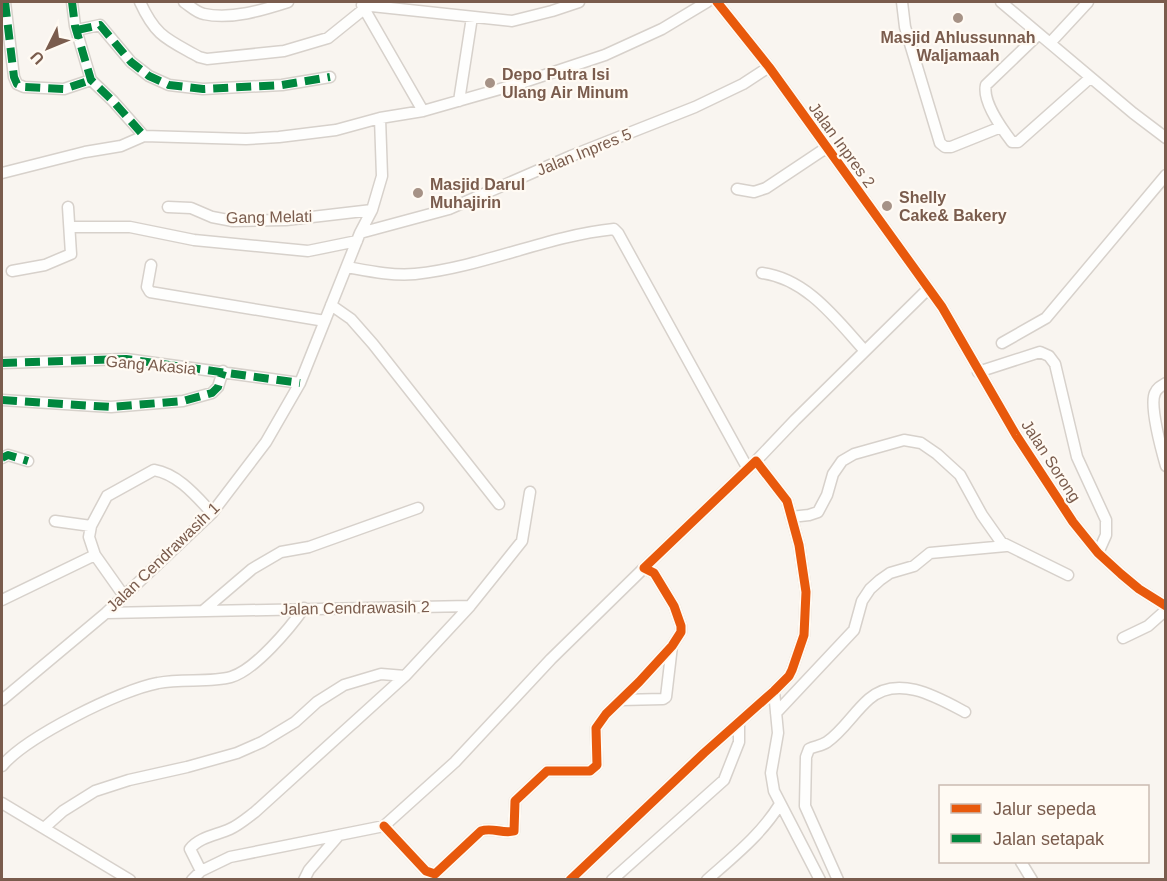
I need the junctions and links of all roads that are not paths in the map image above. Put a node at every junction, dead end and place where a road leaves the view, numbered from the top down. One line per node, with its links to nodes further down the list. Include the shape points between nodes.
1 (4, 2): 20 (street, via 17,84 64,89)
2 (72, 2): 14 (street)
3 (140, 2): 12 (street, via 158,33 207,59 284,51 328,38)
4 (184, 2): 5 (street, via 202,14 224,15)
5 (288, 2)
6 (579, 2): 13 (street, via 512,21)
7 (707, 2): 21 (street, via 662,29 605,55)
8 (717, 2): 17 (street, Jalan Inpres 2)
9 (902, 2): 24 (street, via 905,27 940,143 951,147)
10 (1001, 2): 15 (street)
11 (1088, 2): 16 (street)
12 (362, 5): 13 (street); 22 (street)
13 (472, 17): 21 (street)
14 (77, 30): 18 (street, via 100,25 131,62 169,85 203,89); 20 (street)
15 (1039, 34): 16 (street); 24 (street, via 986,85 987,98)
16 (1050, 43): 19 (street)
17 (768, 67): 27 (street, Jalan Inpres 2); 35 (street, Jalan Inpres 5, via 696,107 449,209)
18 (330, 78)
19 (1090, 78): 24 (street, via 1018,142 1012,141); 26 (street)
20 (91, 80): 25 (street)
21 (459, 101): 22 (street)
22 (423, 111): 23 (street)
23 (380, 118): 25 (street, via 336,130 279,137); 33 (street, Jalan Cendrawasih 1, via 382,176)
24 (1001, 128)
25 (144, 136): 28 (street, via 121,146)
26 (1166, 138)
27 (826, 148): 30 (street, via 766,188 754,192); 40 (street, Jalan Inpres 2)
28 (2, 173)
29 (1166, 175): 44 (street, via 1046,318)
30 (737, 189)
31 (68, 207): 34 (street)
32 (168, 207): 33 (street, Gang Melati, via 191,208 233,221 286,220)
33 (372, 210): 35 (street, Jalan Cendrawasih 1)
34 (70, 227): 35 (street, Jalan Inpres 5, via 130,227 194,240 308,251); 38 (street, via 69,256)
35 (359, 237): 37 (street, Jalan Cendrawasih 1)
36 (151, 265): 43 (street, via 147,287 153,293)
37 (346, 267): 41 (street, Jalan Cendrawasih 1); 55 (street, via 414,274 614,229)
38 (12, 272)
39 (762, 273): 45 (street, via 777,275 806,291)
40 (928, 289): 42 (street, Jalan Inpres 2); 45 (street)
41 (332, 305): 43 (street, Jalan Cendrawasih 1); 58 (street, via 373,344)
42 (942, 307): 48 (street, Jalan Sorong)
43 (325, 321): 49 (street, Jalan Cendrawasih 1)
44 (1002, 343)
45 (865, 351): 55 (street)
46 (2, 363): 47 (street, Gang Akasia, via 126,360)
47 (223, 372): 49 (street, Gang Akasia); 51 (street, via 212,393 183,401 111,406)
48 (978, 372): 65 (street, Jalan Sorong, via 1046,483); 65 (street, via 1040,352 1055,364 1080,464 1106,520 1106,535)
49 (300, 382): 60 (street, Jalan Cendrawasih 1, via 266,442)
50 (1166, 383): 52 (street, via 1153,397)
51 (2, 400)
52 (1160, 415): 56 (street)
53 (2, 458): 54 (street, via 8,455)
54 (28, 461)
55 (752, 465): 61 (street, via 787,501); 67 (street)
56 (1166, 466)
57 (530, 492): 71 (street, via 522,541)
58 (499, 504)
59 (418, 508): 74 (street, via 281,552 252,569)
60 (212, 513): 63 (street, via 188,488 154,470 109,494); 69 (street, Jalan Cendrawasih 1)
61 (791, 517): 64 (street, via 818,512 842,461 904,440 921,443 955,470); 80 (street, via 806,592 804,635 789,676)
62 (55, 521): 63 (street)
63 (91, 526): 66 (street, via 89,537)
64 (1006, 546): 68 (street); 84 (street, via 930,553 914,566 880,580 862,601 854,630)
65 (1098, 553): 72 (street, Jalan Sorong, via 1127,580)
66 (95, 555): 69 (street); 70 (street)
67 (644, 568): 78 (street, via 654,573 674,606 681,632); 89 (street, via 551,659 455,762)
68 (1068, 575)
69 (124, 596): 76 (street, Jalan Cendrawasih 1)
70 (2, 600)
71 (470, 606): 73 (street, Jalan Cendrawasih 2); 79 (street)
72 (1166, 606)
73 (304, 608): 74 (street, Jalan Cendrawasih 2); 86 (street, via 290,628 250,667 232,676 158,683 120,695 38,737)
74 (204, 610): 76 (street, Jalan Cendrawasih 2)
75 (1166, 610): 77 (street, via 1148,626)
76 (106, 613): 81 (street, Jalan Cendrawasih 1)
77 (1123, 638)
78 (672, 646): 82 (street); 82 (street, via 666,697)
79 (405, 676): 90 (street, via 381,674 344,685 262,742 237,753 96,791); 93 (street, via 255,813 191,846)
80 (774, 692): 84 (street); 85 (street)
81 (2, 700)
82 (620, 700): 89 (street, via 596,728 594,768 548,771 515,801 514,831 481,831 435,874 426,870)
83 (965, 712): 101 (street, via 920,691 887,689 869,699 828,742 809,749 805,806)
84 (776, 713): 88 (street, via 778,733 771,773)
85 (739, 723): 97 (street); 98 (street, via 740,742 724,780)
86 (2, 766)
87 (2, 803): 90 (street)
88 (780, 804): 99 (street, via 757,836); 100 (street)
89 (384, 825): 91 (street)
90 (44, 828): 94 (street)
91 (339, 835): 93 (street, via 230,857); 96 (street)
92 (1022, 863): 102 (street)
93 (201, 871): 95 (street)
94 (130, 879)
95 (192, 879)
96 (304, 879)
97 (570, 879)
98 (612, 879)
99 (707, 879)
100 (820, 879)
101 (838, 879)
102 (1032, 879)

